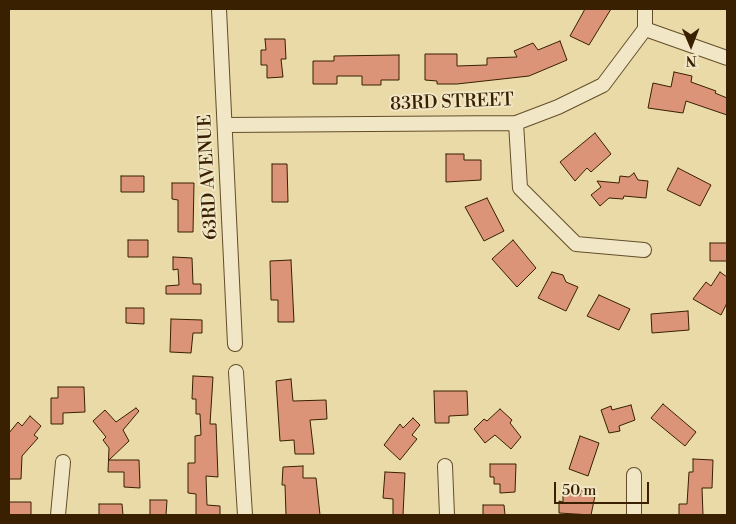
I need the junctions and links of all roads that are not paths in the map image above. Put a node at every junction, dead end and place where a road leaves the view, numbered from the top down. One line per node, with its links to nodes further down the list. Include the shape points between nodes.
1 (219, 9): 6 (street, 63RD AVENUE)
2 (645, 9): 3 (street)
3 (645, 29): 4 (street); 5 (street, 83RD STREET, via 603,85)
4 (727, 58)
5 (516, 123): 6 (street, 83RD STREET); 7 (street, via 520,188 576,244)
6 (226, 125): 8 (street, 63RD AVENUE)
7 (644, 250)
8 (235, 344)
9 (236, 372): 14 (street)
10 (63, 462): 13 (street)
11 (446, 466): 15 (street)
12 (634, 475): 16 (street)
13 (58, 515)
14 (244, 515)
15 (447, 515)
16 (634, 515)

